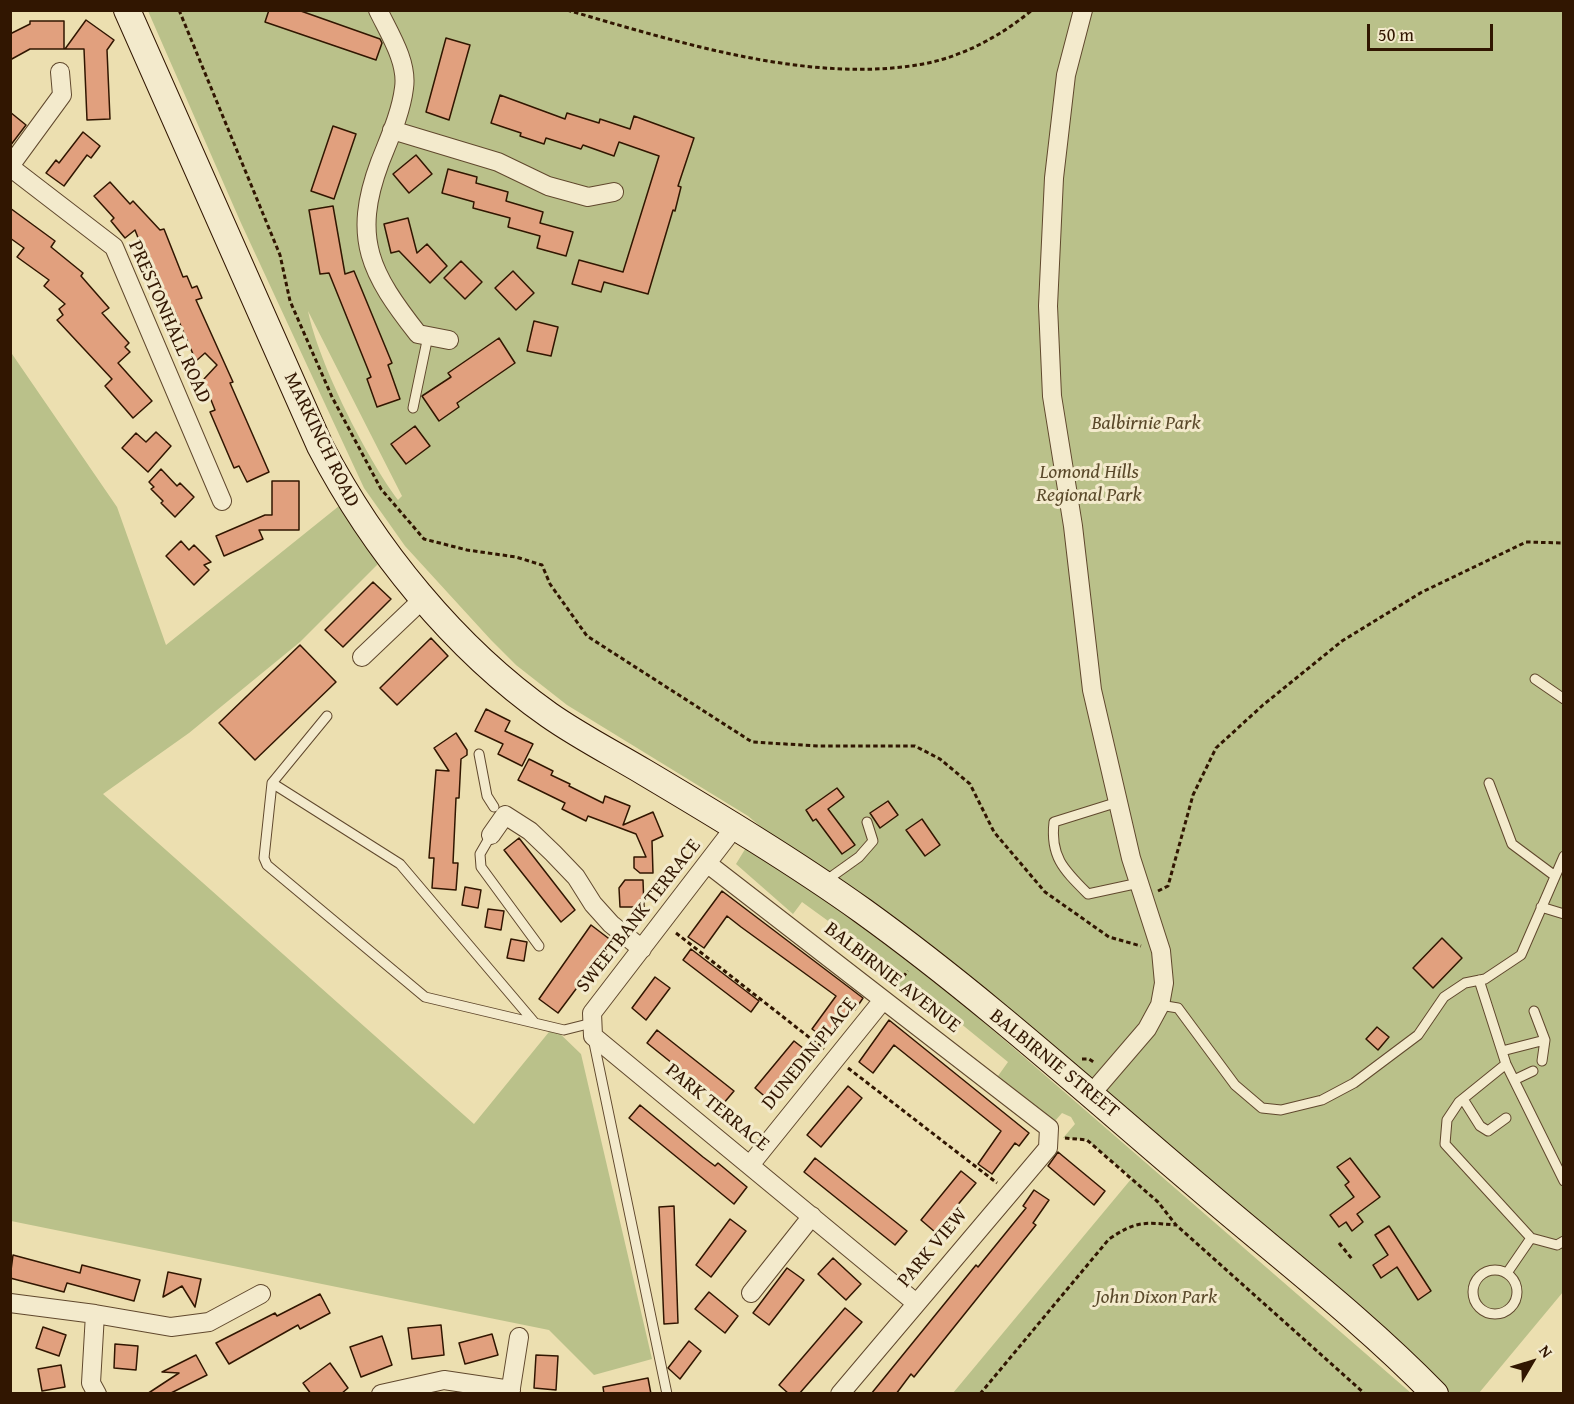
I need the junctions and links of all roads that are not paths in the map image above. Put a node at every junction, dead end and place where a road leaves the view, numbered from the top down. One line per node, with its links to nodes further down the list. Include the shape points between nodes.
1 (127, 10): 12 (main road, MARKINCH ROAD, via 320,446 365,526)
2 (378, 10): 5 (street, via 398,51 405,86)
3 (1083, 10): 21 (street, via 1066,75 1054,178 1048,306 1052,396 1073,526 1092,690)
4 (60, 72): 6 (street, PRESTONHALL ROAD, via 62,96)
5 (392, 130): 7 (street, via 498,162 548,186 588,197); 8 (street, via 369,190 371,263 418,334)
6 (10, 167): 11 (street, PRESTONHALL ROAD, via 114,247)
7 (614, 192)
8 (428, 336): 9 (street); 10 (lane)
9 (449, 340)
10 (413, 408)
11 (222, 501)
12 (424, 598): 13 (street); 18 (main road, MARKINCH ROAD, via 494,671 525,697 566,727)
13 (362, 657)
14 (1535, 679): 15 (lane)
15 (1563, 699)
16 (327, 716): 19 (lane)
17 (479, 754): 22 (lane, via 487,796)
18 (644, 772): 24 (main road, BALBIRNIE STREET)
19 (272, 783): 39 (lane, via 400,864); 39 (lane, via 264,858 267,865 424,997)
20 (1489, 783): 28 (lane, via 1512,844)
21 (1118, 802): 30 (street); 30 (lane, via 1054,822 1052,843 1066,873 1088,894)
22 (499, 811): 25 (street); 34 (street, via 545,845 576,877 611,924)
23 (867, 822): 29 (lane, via 873,841 859,857)
24 (734, 828): 27 (street, SWEETBANK TERRACE); 29 (main road, BALBIRNIE STREET)
25 (491, 835): 33 (lane, via 480,854 481,867)
26 (1563, 856): 28 (lane)
27 (708, 864): 34 (street, SWEETBANK TERRACE); 36 (street, BALBIRNIE AVENUE)
28 (1555, 876): 31 (lane)
29 (822, 884): 47 (main road, BALBIRNIE STREET)
30 (1141, 891): 37 (street, via 1161,951)
31 (1541, 907): 32 (lane); 35 (lane, via 1521,955)
32 (1563, 914)
33 (539, 946)
34 (642, 949): 40 (street, SWEETBANK TERRACE, via 592,1013)
35 (1479, 980): 37 (lane, via 1465,983 1444,997 1418,1035 1354,1083 1322,1100 1281,1110 1262,1108 1235,1085 1178,1008); 42 (lane)
36 (883, 1000): 50 (street, BALBIRNIE AVENUE); 51 (street, DUNEDIN PLACE)
37 (1161, 1005): 47 (street, via 1147,1029)
38 (1534, 1011): 41 (lane)
39 (534, 1022): 40 (lane, via 564,1030)
40 (593, 1029): 51 (street, PARK TERRACE); 66 (lane)
41 (1545, 1040): 42 (lane); 43 (lane)
42 (1502, 1051): 44 (lane)
43 (1542, 1061)
44 (1506, 1064): 46 (lane); 48 (lane)
45 (1533, 1071): 46 (lane)
46 (1514, 1080): 52 (lane)
47 (1100, 1084): 68 (main road, BALBIRNIE STREET)
48 (1462, 1099): 49 (lane, via 1480,1126 1488,1131); 54 (lane, via 1447,1120 1445,1144)
49 (1506, 1118)
50 (1049, 1132): 60 (street, PARK VIEW, via 1048,1148)
51 (750, 1165): 53 (street, PARK TERRACE)
52 (1563, 1182)
53 (812, 1216): 57 (street); 60 (street, PARK TERRACE)
54 (1531, 1238): 55 (lane, via 1557,1245); 56 (lane)
55 (1563, 1241)
56 (1507, 1273): 56 (lane, via 1517,1285 1513,1306 1493,1315 1480,1309 1473,1296 1475,1281 1493,1270)
57 (751, 1293)
58 (261, 1294): 61 (street, via 209,1322 171,1327)
59 (10, 1303): 61 (street)
60 (916, 1304): 67 (street, PARK VIEW)
61 (95, 1314): 64 (street, via 91,1383)
62 (519, 1337): 63 (street)
63 (511, 1392): 65 (street, via 444,1380)
64 (97, 1394)
65 (381, 1394)
66 (667, 1394)
67 (840, 1394)
68 (1435, 1394)

